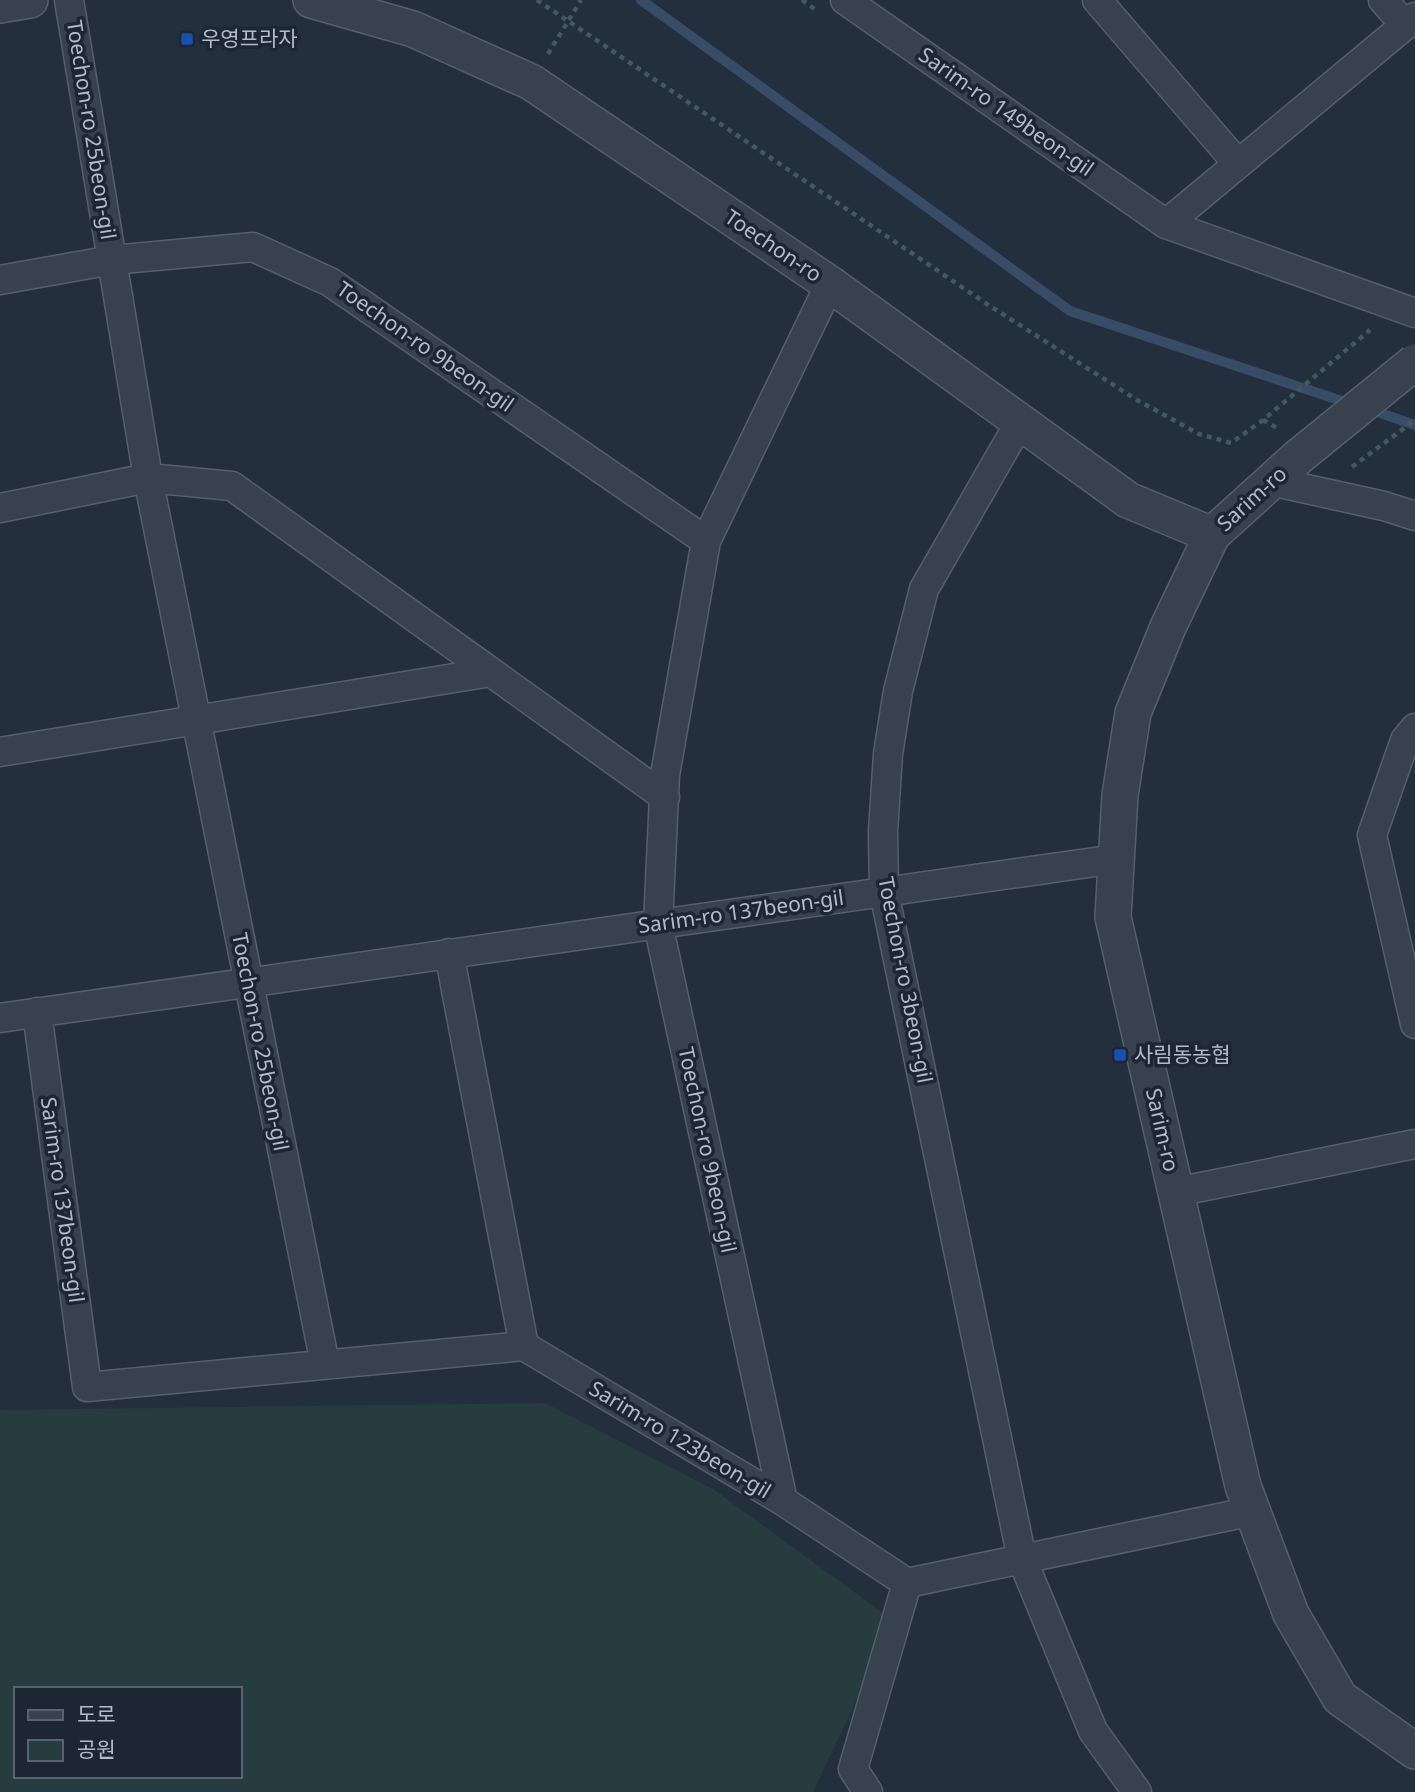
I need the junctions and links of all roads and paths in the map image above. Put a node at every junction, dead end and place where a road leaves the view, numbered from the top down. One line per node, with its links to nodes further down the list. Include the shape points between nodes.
1 (30, 0): 9 (street)
2 (69, 0): 15 (street, Toechon-ro 25beon-gil)
3 (312, 0): 12 (street, Toechon-ro, via 413,29)
4 (537, 0): 11 (path)
5 (581, 0): 11 (path)
6 (845, 0): 14 (street, Sarim-ro 149beon-gil)
7 (1097, 0): 13 (street)
8 (1383, 0): 10 (street)
9 (0, 5)
10 (1410, 21): 13 (street)
11 (568, 22): 12 (path); 19 (path, via 967,291 1137,401 1199,434 1231,443)
12 (531, 82): 17 (street, Toechon-ro)
13 (1238, 164): 14 (street)
14 (1166, 224): 18 (street, Sarim-ro 149beon-gil)
15 (112, 260): 16 (street, Toechon-ro 25beon-gil); 24 (street, Toechon-ro 25beon-gil); 29 (street, Toechon-ro 9beon-gil, via 253,247 330,282)
16 (0, 280)
17 (831, 284): 22 (street, Toechon-ro); 29 (street, Toechon-ro 9beon-gil)
18 (1415, 313)
19 (1379, 322)
20 (1415, 362): 25 (street, Sarim-ro, bridge)
21 (1415, 421): 23 (path)
22 (1020, 422): 28 (street, Toechon-ro, via 1128,500); 36 (street, Toechon-ro 3beon-gil, via 924,589 898,691 888,754)
23 (1343, 475)
24 (148, 478): 26 (street); 30 (street, via 232,486); 31 (street, Toechon-ro 25beon-gil)
25 (1270, 481): 27 (street); 28 (street, Sarim-ro)
26 (0, 508)
27 (1415, 516)
28 (1212, 535): 35 (street, Sarim-ro, via 1133,713)
29 (706, 541): 34 (street, Toechon-ro 9beon-gil)
30 (491, 672): 31 (street); 34 (street)
31 (196, 720): 33 (street); 39 (street, Toechon-ro 25beon-gil)
32 (1412, 736): 42 (street, via 1372,835)
33 (0, 752)
34 (665, 797): 37 (street, Toechon-ro 9beon-gil)
35 (1116, 859): 36 (street, Sarim-ro 137beon-gil); 44 (street, Sarim-ro, via 1113,918)
36 (884, 892): 37 (street, Sarim-ro 137beon-gil); 49 (street, Toechon-ro 3beon-gil)
37 (658, 924): 38 (street, Sarim-ro 137beon-gil); 47 (street, Toechon-ro 9beon-gil)
38 (449, 953): 39 (street, Sarim-ro 137beon-gil); 45 (street)
39 (248, 983): 40 (street, Sarim-ro 137beon-gil); 46 (street, Toechon-ro 25beon-gil)
40 (37, 1012): 41 (street, Sarim-ro 137beon-gil); 46 (street, Sarim-ro 137beon-gil, via 87,1387)
41 (0, 1018)
42 (1415, 1024)
43 (1415, 1144): 44 (street)
44 (1176, 1192): 48 (street, Sarim-ro, via 1243,1486)
45 (524, 1346): 46 (street); 47 (street, Sarim-ro 123beon-gil)
46 (324, 1364)
47 (783, 1501): 50 (street, Sarim-ro 123beon-gil)
48 (1253, 1511): 49 (street); 51 (street, Sarim-ro, via 1291,1614 1340,1698)
49 (1022, 1559): 50 (street); 53 (street, Toechon-ro 3beon-gil, via 1093,1731)
50 (907, 1583): 52 (street)
51 (1415, 1751)
52 (854, 1784)
53 (1136, 1792)

